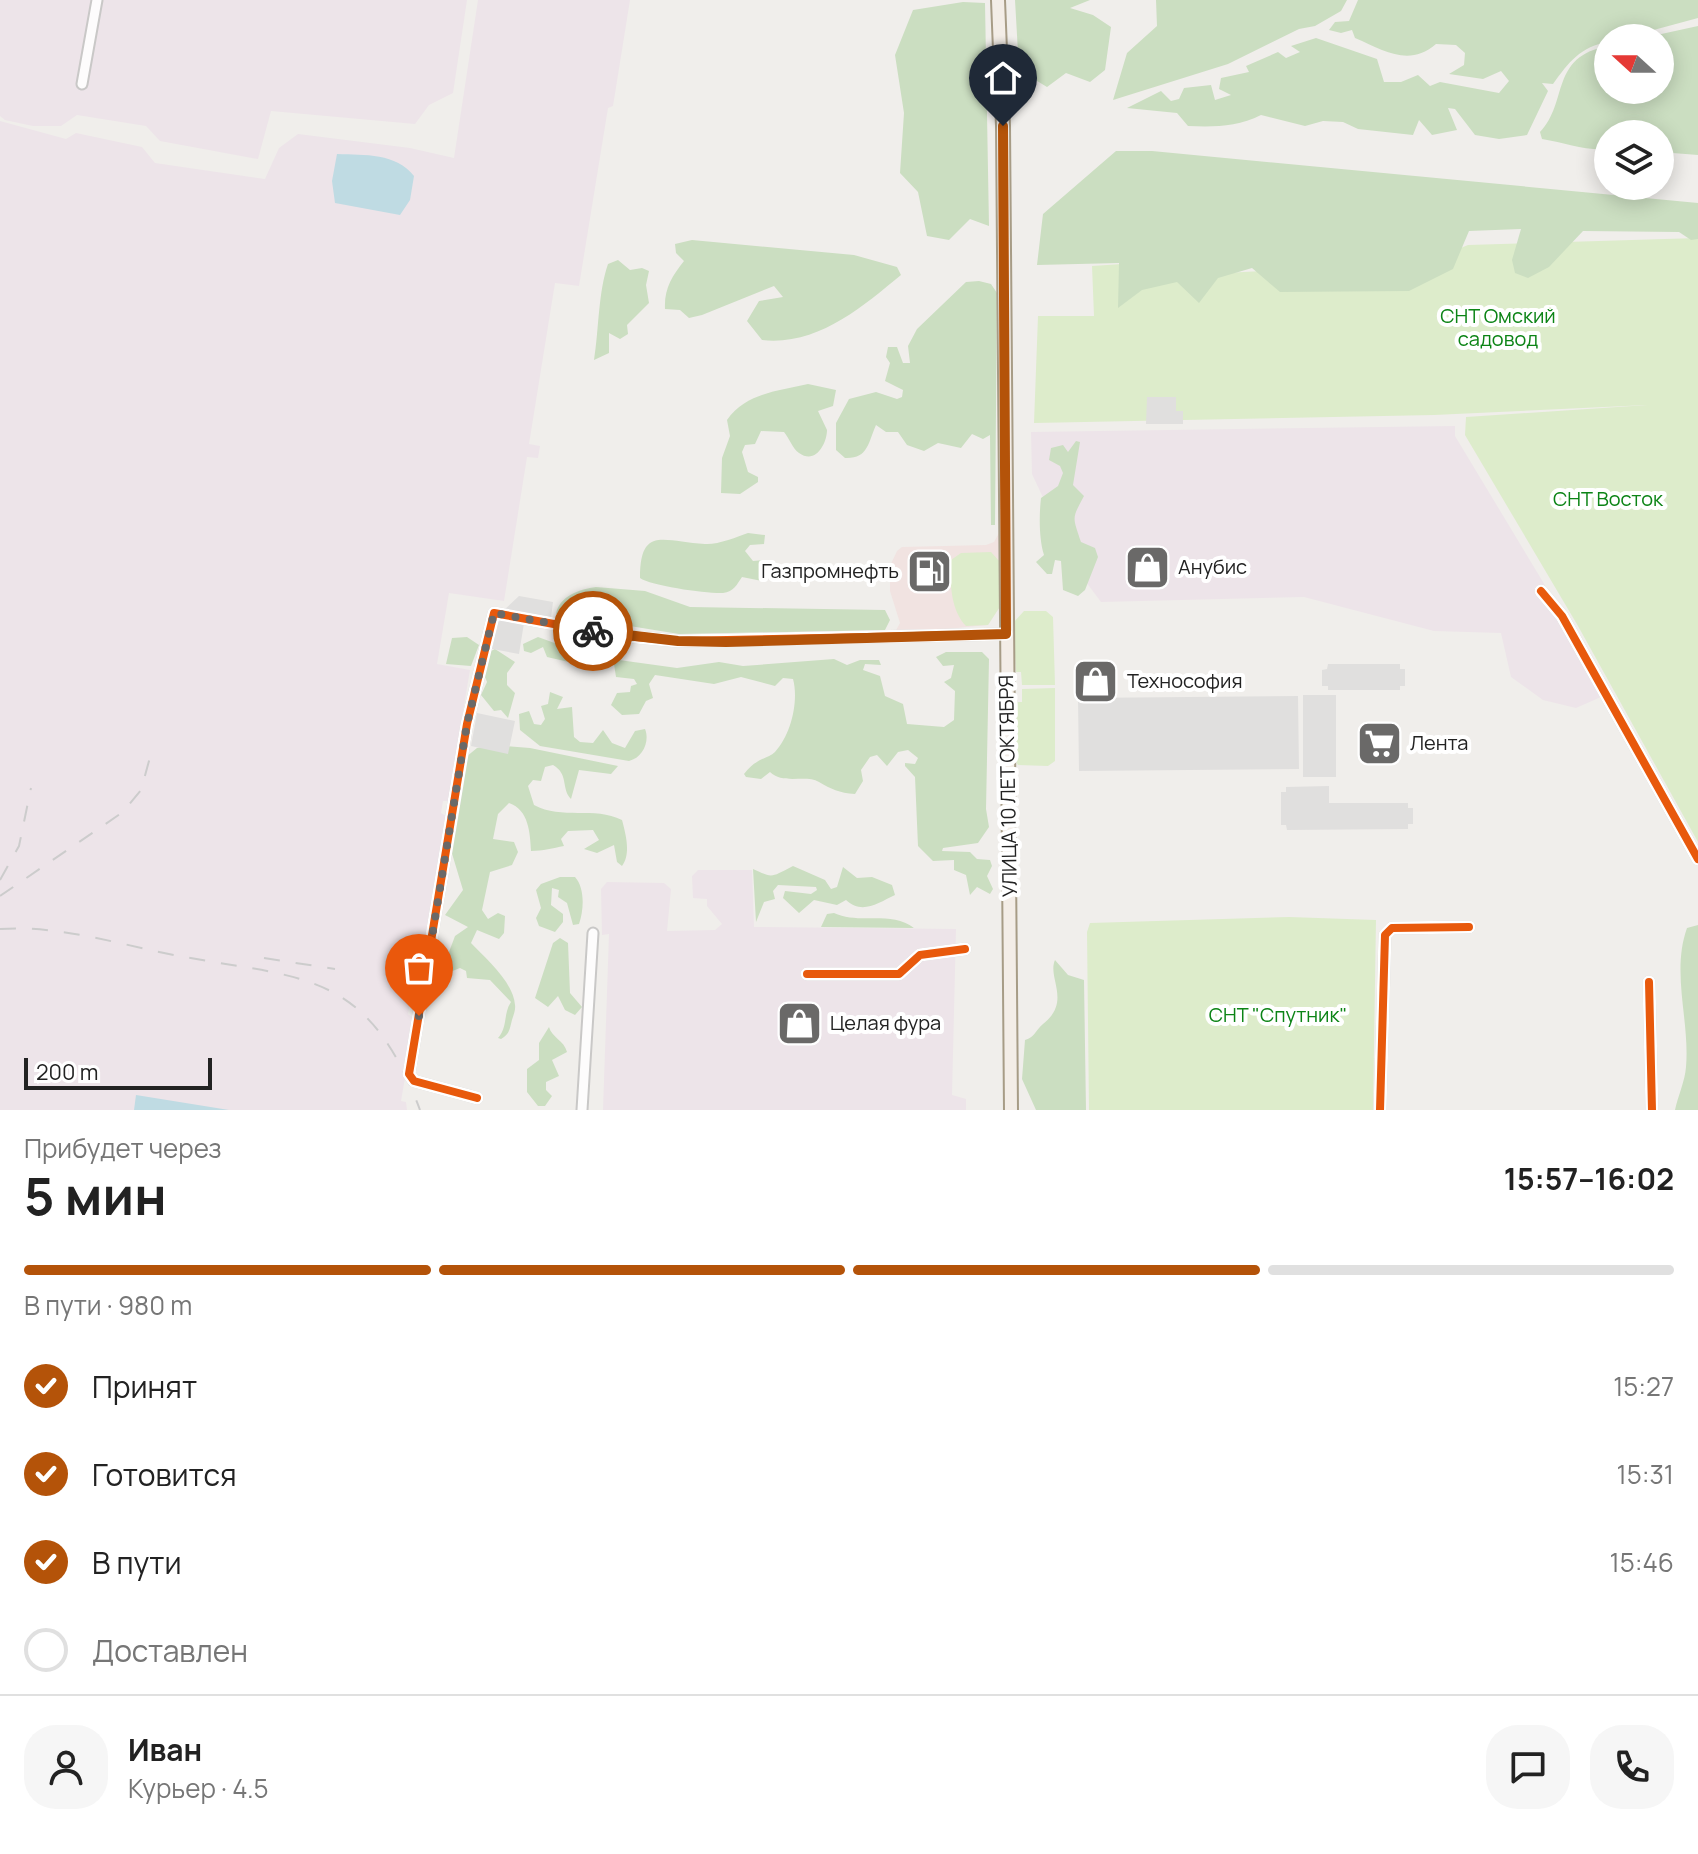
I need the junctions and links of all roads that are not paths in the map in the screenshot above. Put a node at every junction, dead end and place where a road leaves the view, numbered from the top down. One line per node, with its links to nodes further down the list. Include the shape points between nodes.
1 (97, 0): 3 (street)
2 (998, 0): 5 (main road, УЛИЦА 10 ЛЕТ ОКТЯБРЯ)
3 (82, 84)
4 (1541, 591): 6 (street, via 1562,616)
5 (1006, 634): 12 (street, via 678,641 494,613 467,724 409,1074 414,1081); 14 (main road, УЛИЦА 10 ЛЕТ ОКТЯБРЯ)
6 (1698, 859)
7 (1469, 927): 15 (street, via 1392,928 1385,935)
8 (593, 933): 13 (street)
9 (965, 949): 10 (street, via 920,955 899,974)
10 (807, 974)
11 (1649, 982): 16 (street)
12 (477, 1098)
13 (582, 1110)
14 (1011, 1110)
15 (1380, 1110)
16 (1652, 1110)

